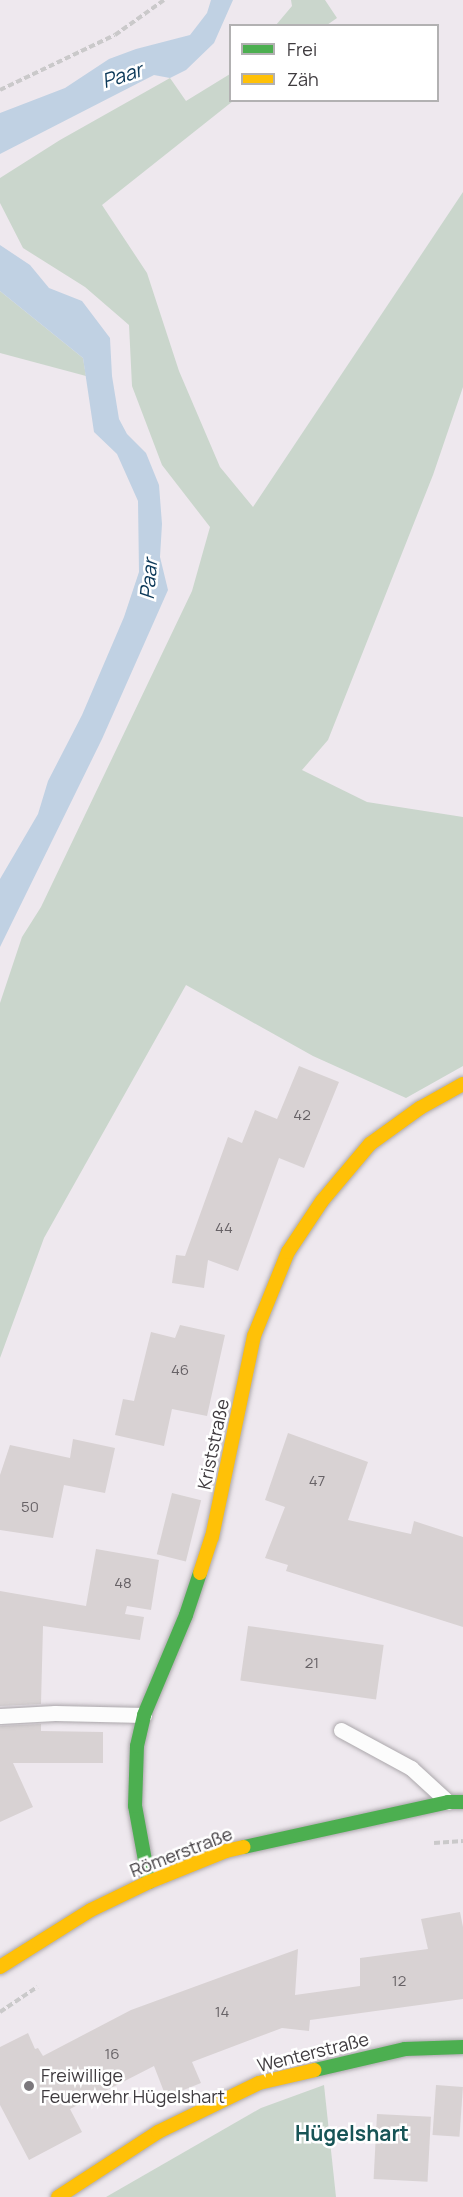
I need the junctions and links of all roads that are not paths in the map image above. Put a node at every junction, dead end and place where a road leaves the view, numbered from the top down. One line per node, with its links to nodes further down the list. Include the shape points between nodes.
1 (463, 1084): 2 (street, Kriststraße, via 420,1108 370,1144 322,1201 288,1252 254,1336 212,1537 186,1615)
2 (144, 1715): 3 (lane); 6 (street, Kriststraße, via 137,1746 135,1806)
3 (0, 1716)
4 (341, 1730): 5 (lane, via 411,1768)
5 (455, 1802): 6 (street, Römerstraße, via 226,1851)
6 (149, 1882): 7 (street, Römerstraße, via 92,1910)
7 (0, 1967)
8 (463, 2047): 9 (street, Wenterstraße, via 405,2049 258,2083 158,2132)
9 (58, 2197)

